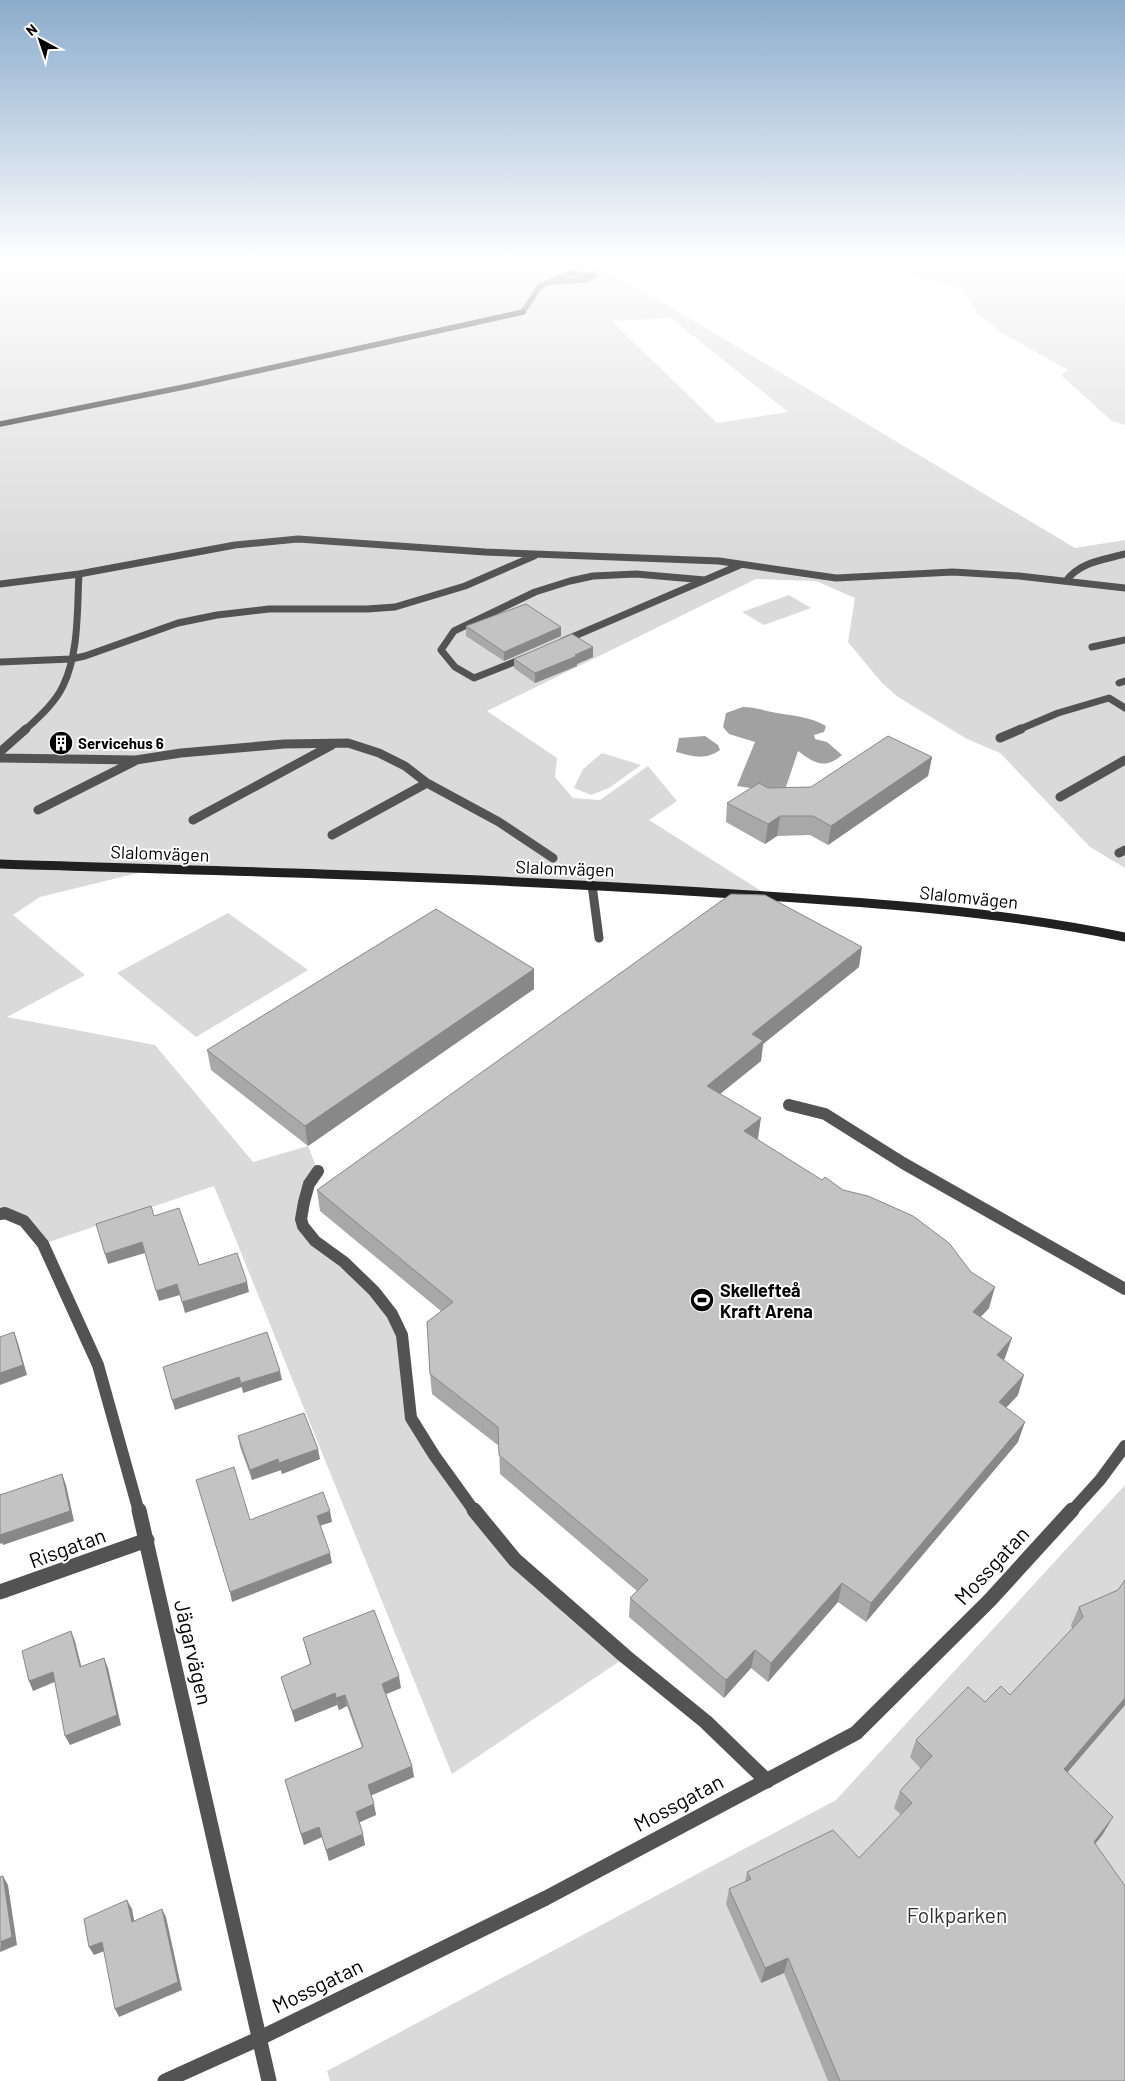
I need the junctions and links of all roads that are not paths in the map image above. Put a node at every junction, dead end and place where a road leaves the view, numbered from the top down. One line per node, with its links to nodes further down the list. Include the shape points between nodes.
1 (310, 359): 2 (street)
2 (0, 424)
3 (537, 554): 5 (street); 6 (street, via 298,539 235,545); 15 (street, via 465,586 395,607 269,609 217,615 178,623 106,650)
4 (1125, 554): 8 (street, via 1081,566 1071,572)
5 (741, 564): 7 (street); 8 (street, via 836,578 953,572)
6 (79, 574): 9 (street); 15 (street)
7 (704, 580): 12 (street); 14 (street, via 636,574 593,576 570,581 535,592 454,631 441,650 455,667 474,678)
8 (1066, 581): 10 (street)
9 (0, 584)
10 (1125, 588)
11 (1125, 640): 13 (street)
12 (554, 645)
13 (1092, 647)
14 (536, 653)
15 (71, 659): 16 (street); 20 (street, via 63,687 42,713)
16 (0, 662)
17 (1125, 708): 18 (street, via 1108,698 1058,713)
18 (1000, 738)
19 (333, 745): 22 (street, via 275,745); 24 (street, via 348,743 379,753 405,766); 27 (street)
20 (0, 752)
21 (0, 758): 22 (street)
22 (136, 760): 26 (street)
23 (1125, 760): 25 (street)
24 (427, 783): 28 (street); 29 (street, via 499,822)
25 (1060, 797)
26 (38, 810)
27 (193, 820)
28 (332, 835)
29 (553, 858)
30 (0, 864): 31 (street, Slalomvägen)
31 (592, 885): 32 (street, Slalomvägen, via 851,901 1026,918); 33 (street)
32 (1125, 937)
33 (599, 938)
34 (789, 1106): 37 (street, via 825,1114 903,1163)
35 (318, 1171): 41 (street, via 309,1184 304,1202 303,1226 315,1241 344,1262 374,1291 392,1314 402,1335 411,1418 465,1499 515,1560 706,1722)
36 (0, 1214): 39 (street, Jägarvägen, via 24,1221 43,1244 98,1365)
37 (1125, 1289)
38 (1125, 1446): 41 (street, Mossgatan, via 1100,1480 990,1600 856,1733)
39 (147, 1540): 40 (street, Risgatan); 42 (street, Jägarvägen)
40 (0, 1592)
41 (767, 1780): 42 (street, Mossgatan, via 546,1898)
42 (258, 2039): 43 (street, Mossgatan); 44 (street, Jägarvägen)
43 (165, 2081)
44 (269, 2081)

